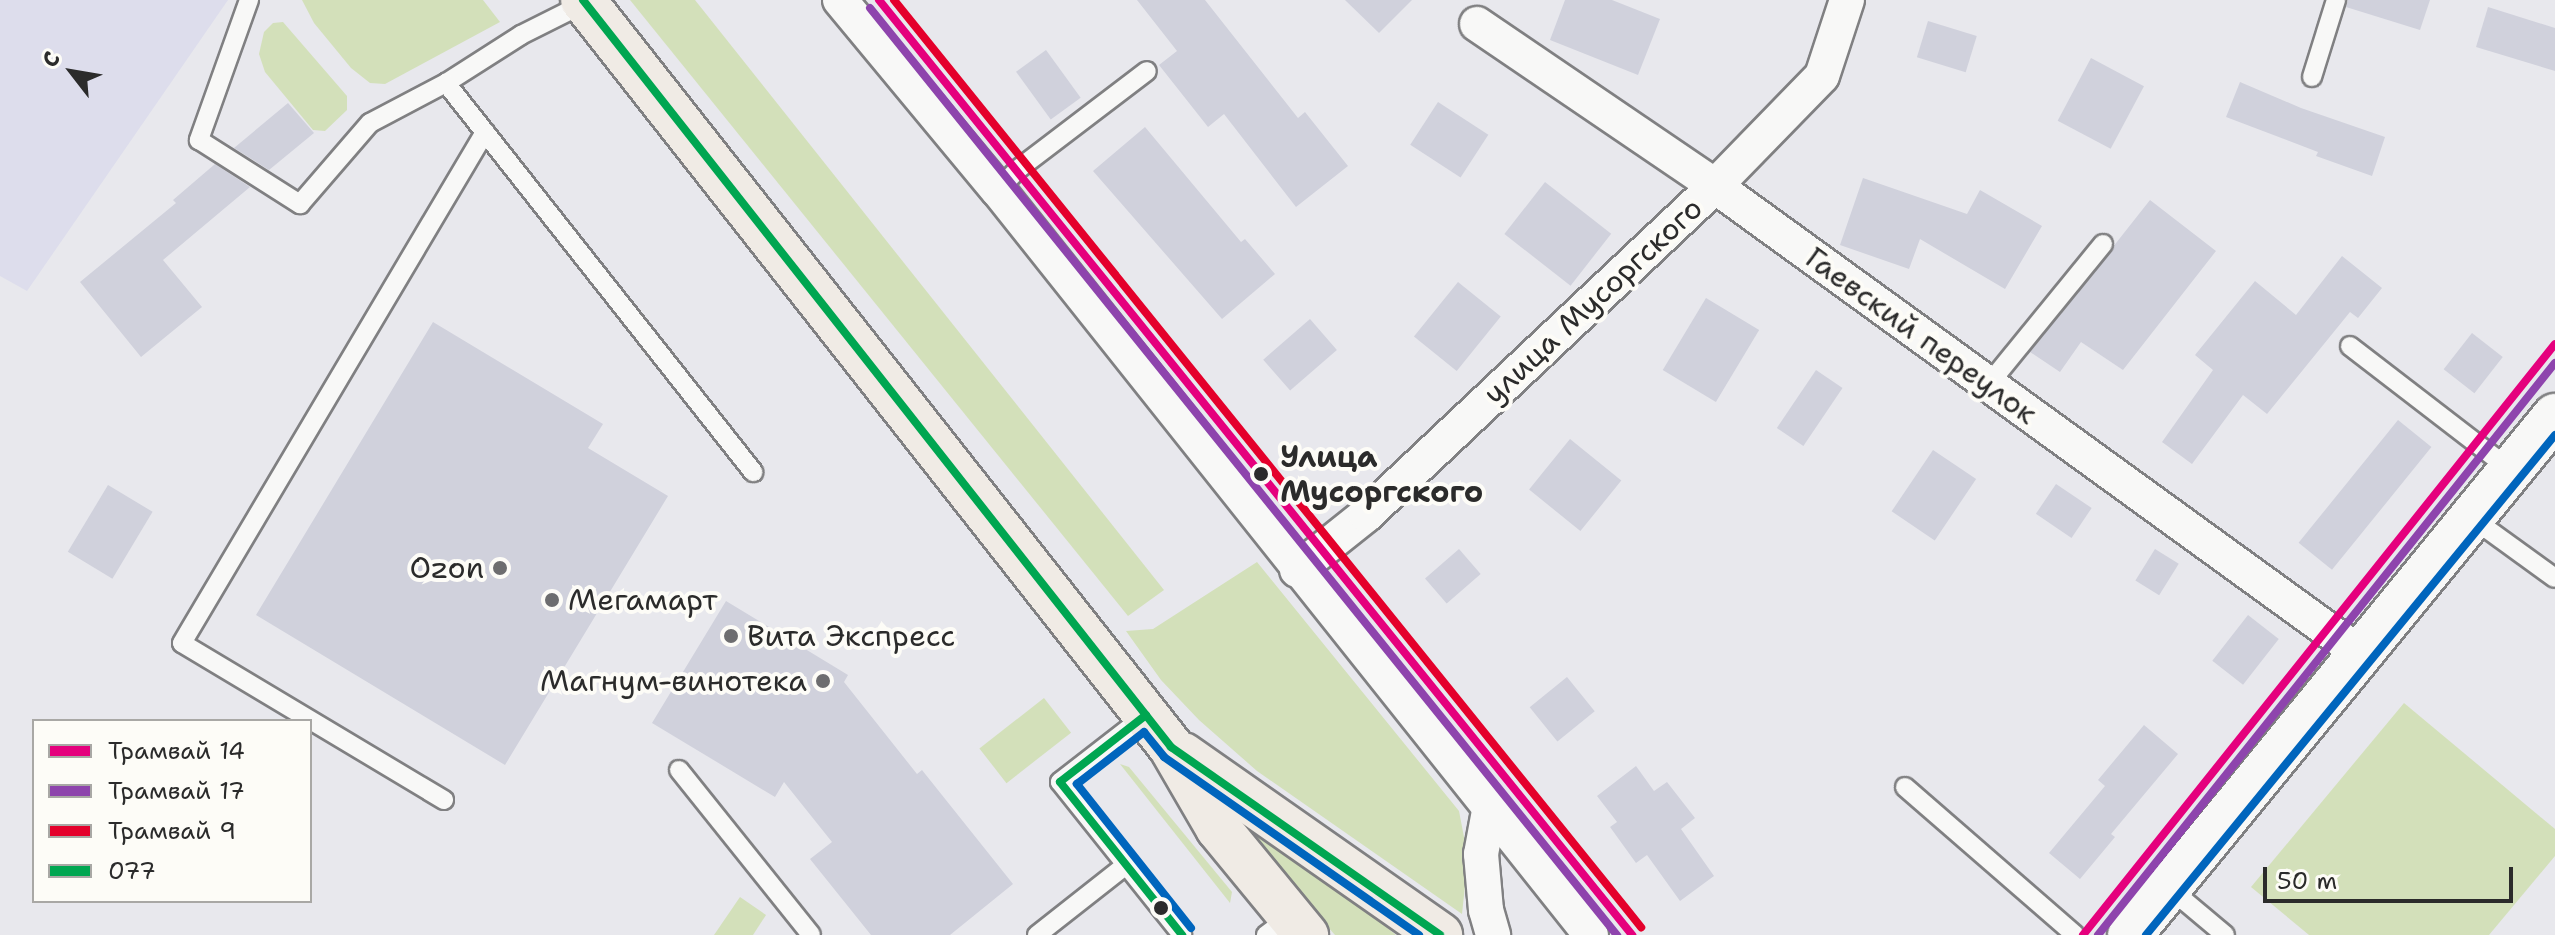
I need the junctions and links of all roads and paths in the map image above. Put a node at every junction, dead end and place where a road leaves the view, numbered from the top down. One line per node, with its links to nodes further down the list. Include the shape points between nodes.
1 (249, 0): 9 (lane, via 199,140 300,204 370,123)
2 (840, 0): 12 (street)
3 (1847, 0): 11 (street, улица Мусоргского, via 1822,76)
4 (2336, 0): 8 (lane)
5 (584, 2): 9 (lane); 25 (main road)
6 (1477, 24): 11 (street, Гаевский переулок)
7 (1147, 71): 12 (lane)
8 (2312, 77)
9 (446, 83): 10 (lane)
10 (485, 132): 18 (lane); 23 (lane, via 182,643)
11 (1715, 186): 15 (street, Гаевский переулок); 20 (street, улица Мусоргского, via 1366,515)
12 (998, 190): 20 (street)
13 (2103, 244): 15 (lane)
14 (2350, 346): 17 (lane)
15 (1988, 385): 22 (street, Гаевский переулок)
16 (2555, 416): 17 (main road)
17 (2511, 470): 19 (main road)
18 (753, 472)
19 (2472, 518): 21 (lane); 22 (main road)
20 (1297, 570): 29 (street)
21 (2555, 578)
22 (2361, 654): 31 (main road)
23 (309, 719)
24 (312, 721): 28 (lane)
25 (1159, 731): 30 (lane, via 1060,782); 32 (main road); 36 (main road)
26 (679, 770): 33 (lane)
27 (1905, 787): 39 (lane)
28 (444, 800)
29 (1489, 811): 37 (street, via 1481,854); 38 (street)
30 (1126, 865): 34 (lane); 35 (lane)
31 (2169, 888): 40 (main road); 41 (lane)
32 (1288, 929)
33 (811, 935)
34 (1037, 935)
35 (1182, 935)
36 (1440, 935)
37 (1493, 935)
38 (1591, 935)
39 (2075, 935)
40 (2130, 935)
41 (2225, 935)

